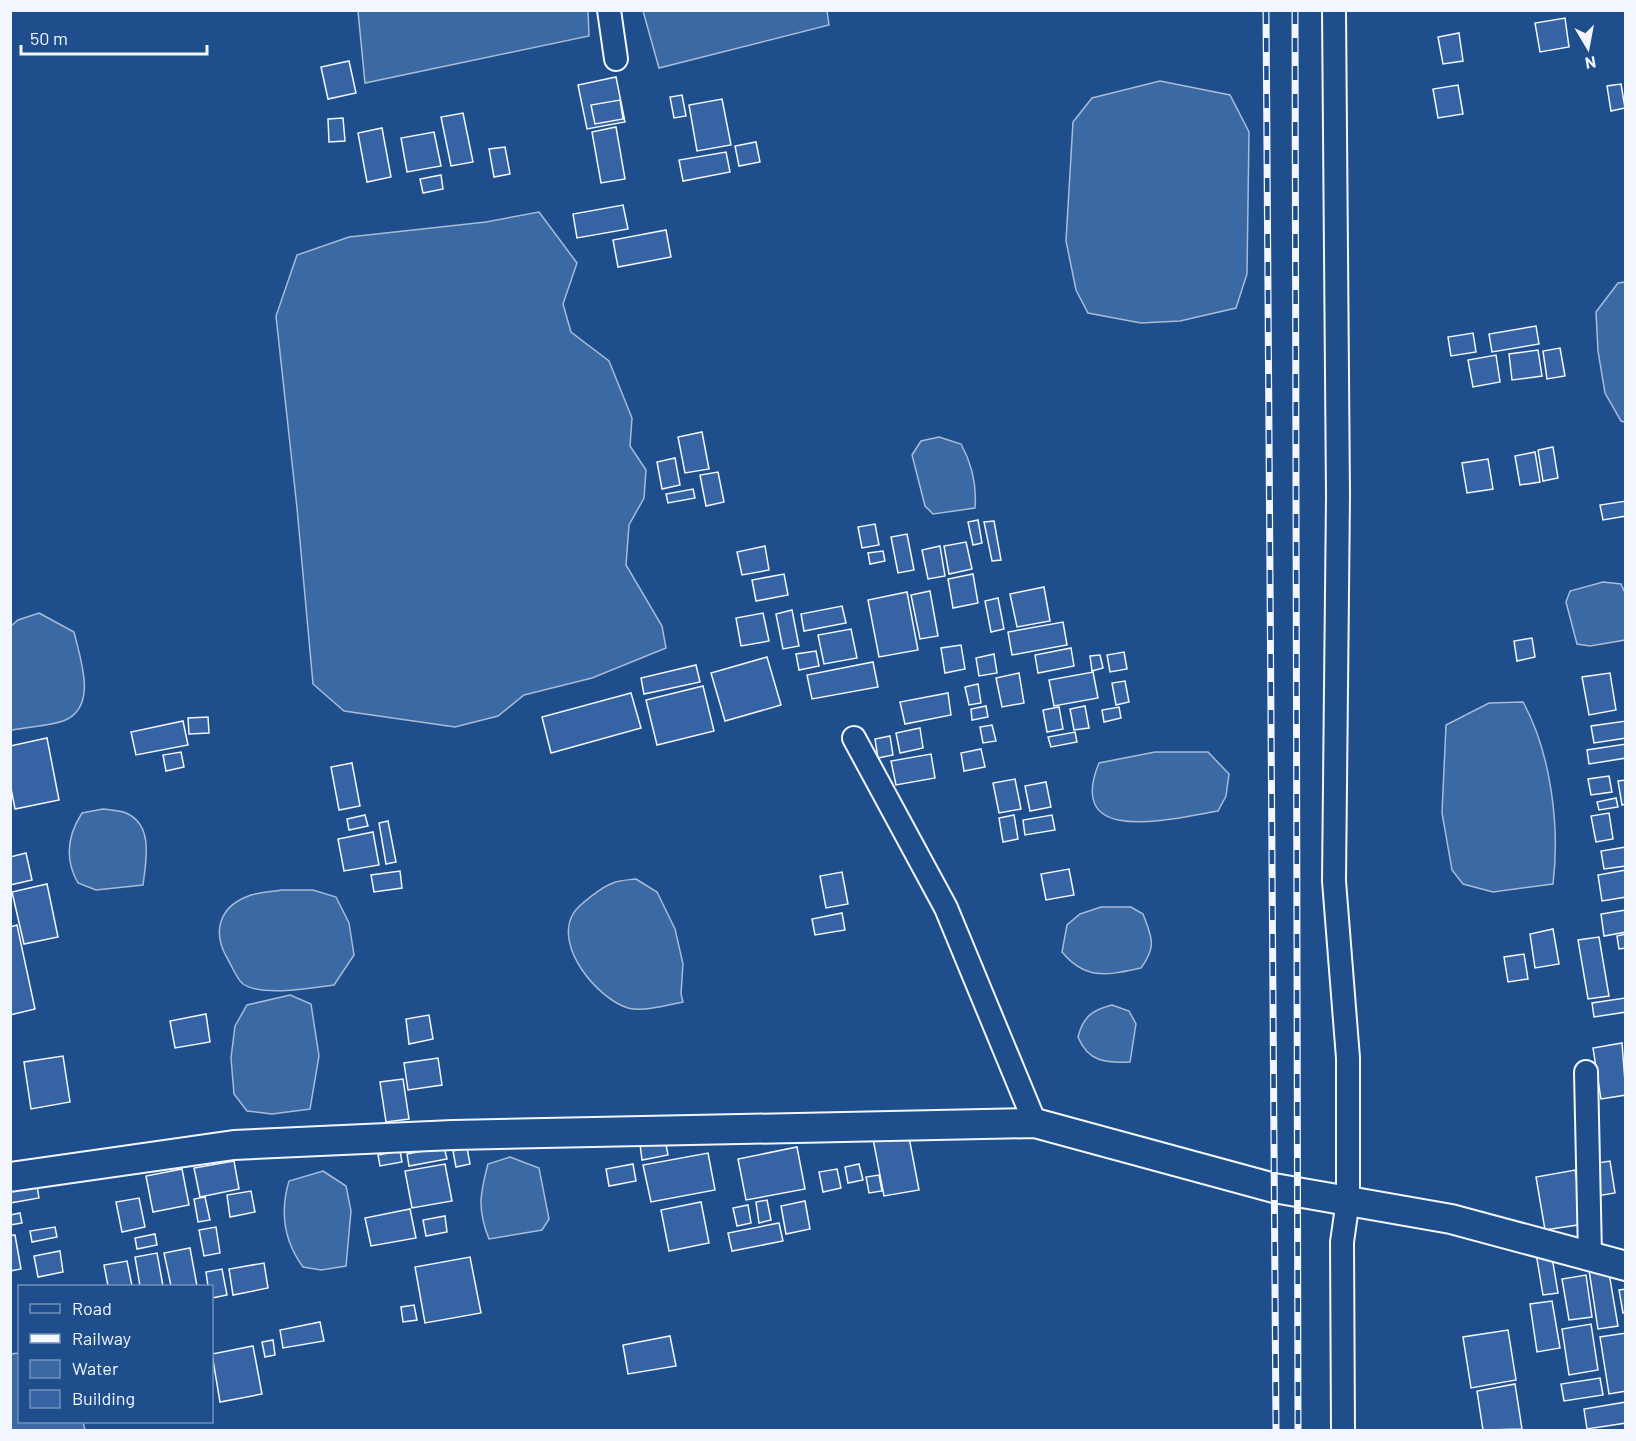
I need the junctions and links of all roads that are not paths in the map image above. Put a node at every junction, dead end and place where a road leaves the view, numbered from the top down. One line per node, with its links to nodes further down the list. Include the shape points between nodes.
1 (609, 10): 3 (street)
2 (1334, 10): 8 (street, via 1338,496 1334,880 1348,1058)
3 (616, 59)
4 (854, 738): 6 (street, via 946,908)
5 (1586, 1072): 9 (street)
6 (1035, 1123): 7 (street, via 453,1135 234,1144); 8 (street, via 1274,1188)
7 (10, 1178)
8 (1348, 1200): 9 (street, via 1451,1218); 11 (street, via 1342,1242)
9 (1590, 1255): 10 (street)
10 (1626, 1266)
11 (1343, 1431)

